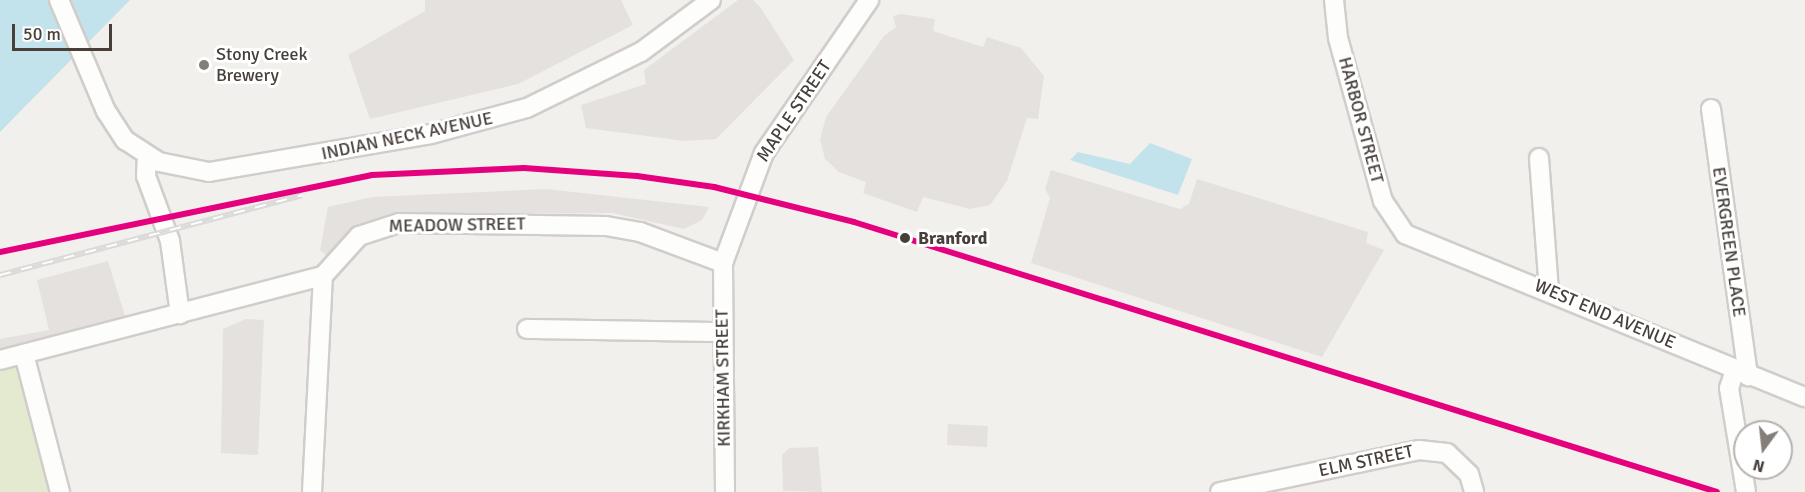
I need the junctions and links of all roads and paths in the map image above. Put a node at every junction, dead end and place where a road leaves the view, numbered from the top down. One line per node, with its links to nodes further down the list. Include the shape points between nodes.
1 (59, 0): 6 (street, INDIAN NECK AVENUE, via 116,128)
2 (711, 0): 6 (street, INDIAN NECK AVENUE, via 670,33 601,75 486,121 228,171 191,171)
3 (869, 0): 9 (street, MAPLE STREET, via 764,153)
4 (1334, 0): 8 (street, HARBOR STREET, via 1338,38 1383,201)
5 (1711, 109): 17 (street, EVERGREEN PLACE)
6 (147, 156): 12 (street, via 146,176 170,241)
7 (1539, 158): 11 (street)
8 (1405, 234): 11 (street, WEST END AVENUE)
9 (723, 263): 10 (street, MEADOW STREET, via 640,232 606,226 399,223 369,229); 14 (street, KIRKHAM STREET)
10 (323, 276): 12 (street); 21 (street)
11 (1549, 290): 17 (street, WEST END AVENUE)
12 (180, 314): 15 (street)
13 (527, 329): 14 (street)
14 (720, 332): 22 (street, KIRKHAM STREET)
15 (24, 354): 16 (street); 20 (street)
16 (0, 360)
17 (1742, 373): 18 (street, WEST END AVENUE); 24 (street, EVERGREEN PLACE, via 1729,388)
18 (1805, 397)
19 (1471, 483): 23 (street, ELM STREET, via 1447,453 1419,450)
20 (60, 492)
21 (312, 492)
22 (725, 492)
23 (1220, 492)
24 (1746, 492)

